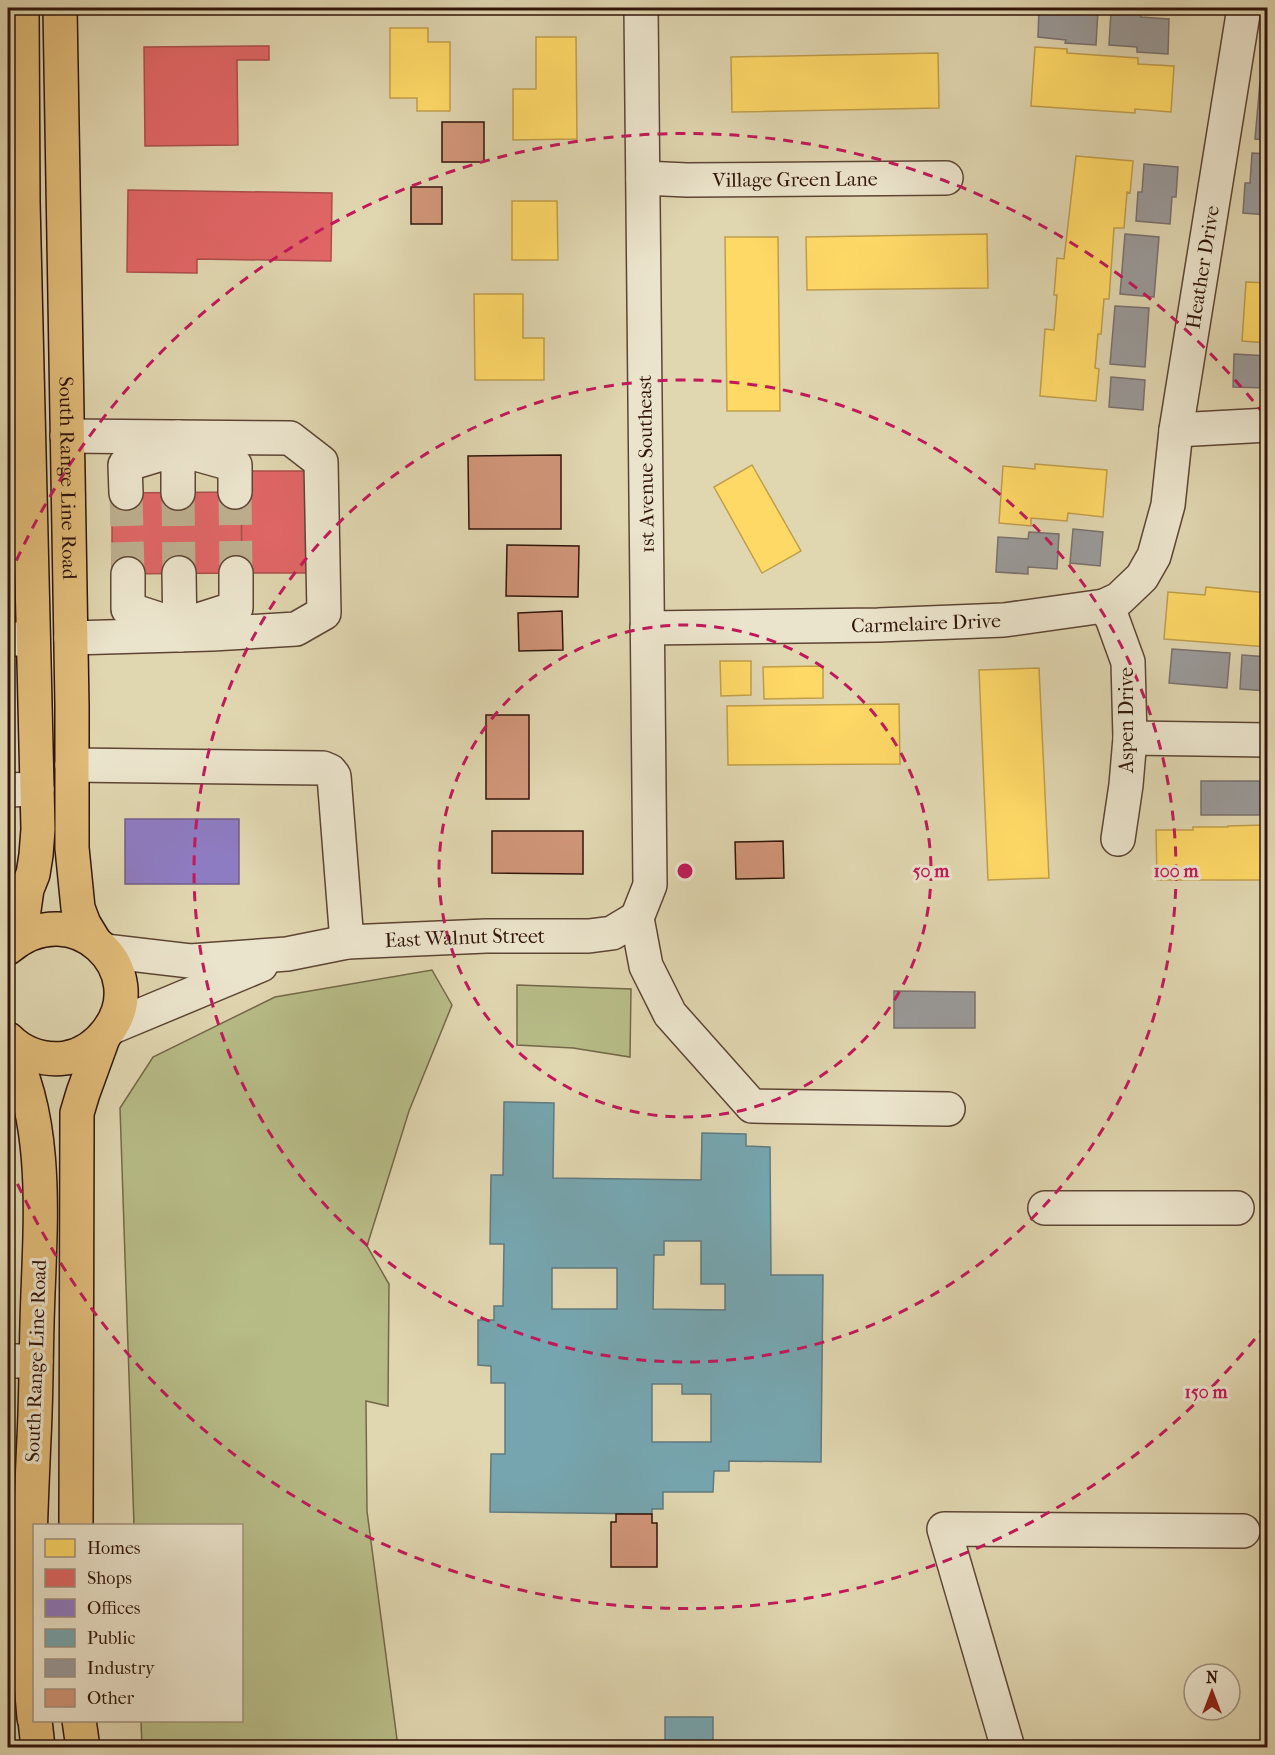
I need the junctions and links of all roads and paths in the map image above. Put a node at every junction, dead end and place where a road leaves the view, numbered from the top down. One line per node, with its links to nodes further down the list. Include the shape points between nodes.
1 (22, 8): 5 (main road, South Range Line Road)
2 (60, 8): 13 (main road, South Range Line Road)
3 (640, 8): 6 (street, 1st Avenue Southeast)
4 (1244, 8): 12 (street, Heather Drive)
5 (15, 106): 8 (main road, South Range Line Road)
6 (643, 178): 7 (street, Village Green Lane); 24 (street, 1st Avenue Southeast)
7 (946, 178)
8 (15, 218): 9 (main road, South Range Line Road)
9 (16, 254): 10 (main road, South Range Line Road)
10 (17, 377): 14 (main road, South Range Line Road)
11 (1268, 425): 12 (street)
12 (1176, 430): 19 (street, Heather Drive, via 1168,504)
13 (67, 436): 15 (street); 26 (main road, South Range Line Road)
14 (18, 443): 27 (main road, South Range Line Road)
15 (178, 443): 16 (street); 17 (street, via 235,465); 18 (street, via 125,465); 25 (street, via 290,438 321,462 324,579 324,613 296,629)
16 (178, 492)
17 (235, 492)
18 (126, 493)
19 (1161, 529): 23 (street, Carmelaire Drive, via 1154,556 1142,577 1119,599)
20 (179, 573): 25 (street)
21 (236, 573): 25 (street, via 236,608)
22 (128, 574): 25 (street, via 128,609)
23 (1104, 606): 24 (street, Carmelaire Drive, via 1004,620); 28 (street, Aspen Drive, via 1128,662)
24 (647, 628): 33 (street, 1st Avenue Southeast, via 650,885)
25 (180, 631): 26 (street)
26 (71, 638): 30 (main road, South Range Line Road)
27 (20, 639): 31 (main road, South Range Line Road)
28 (1130, 738): 29 (street); 32 (street, Aspen Drive)
29 (1268, 740)
30 (72, 765): 35 (street, via 330,771 334,776); 36 (main road, South Range Line Road, via 75,891 84,924)
31 (22, 790): 34 (main road, South Range Line Road, via 36,855)
32 (1118, 840)
33 (637, 918): 35 (street, East Walnut Street, via 612,933 589,936); 41 (street, via 646,966 670,1014 752,1106)
34 (13, 941): 36 (main road, via 50,928 82,934)
35 (347, 942): 37 (street, East Walnut Street)
36 (100, 947): 37 (street, East Walnut Street, via 190,961); 38 (main road, South Range Line Road, via 118,975 120,989 117,1016)
37 (288, 954): 38 (street, East Walnut Street)
38 (107, 1033): 39 (main road, via 80,1054 52,1059 25,1052); 45 (main road, South Range Line Road, via 77,1113)
39 (8, 1039)
40 (8, 1044): 44 (main road, South Range Line Road, via 19,1067 37,1148 39,1236)
41 (948, 1109)
42 (1045, 1208): 43 (street)
43 (1237, 1208)
44 (22, 1360): 47 (main road, South Range Line Road)
45 (76, 1524)
46 (1243, 1531): 52 (street, via 944,1529)
47 (33, 1692)
48 (35, 1722): 50 (main road, South Range Line Road)
49 (79, 1722): 51 (main road)
50 (38, 1748)
51 (83, 1748)
52 (1008, 1748)

